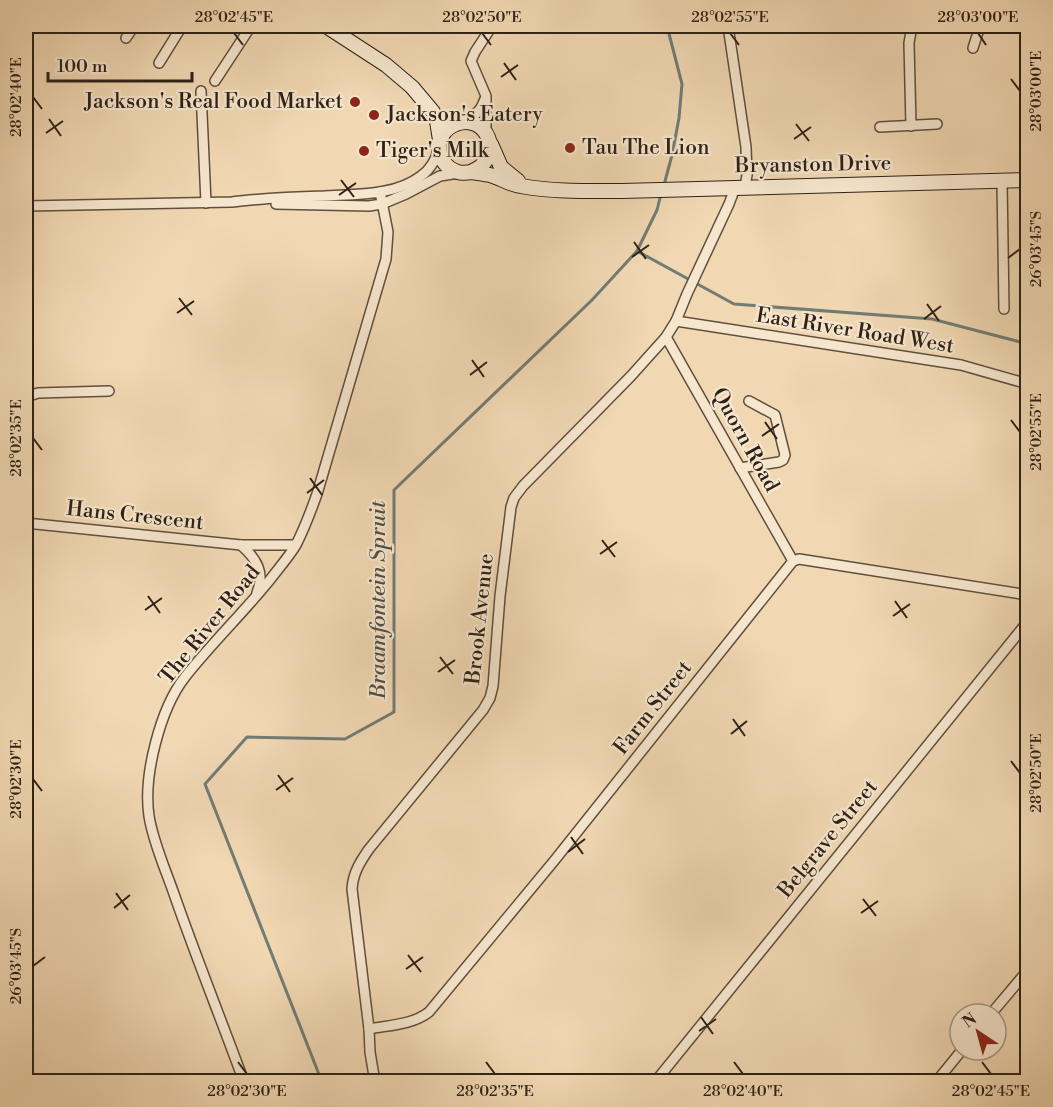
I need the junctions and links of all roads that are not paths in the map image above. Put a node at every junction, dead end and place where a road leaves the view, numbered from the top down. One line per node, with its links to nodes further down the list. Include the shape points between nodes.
1 (134, 26): 10 (street)
2 (182, 26): 12 (street)
3 (251, 26): 13 (street)
4 (326, 26): 21 (main road, via 412,87 433,112)
5 (340, 26): 16 (main road, via 398,65 445,114)
6 (492, 26): 15 (street, via 471,61)
7 (728, 26): 26 (street, Brook Avenue, via 746,147 747,167)
8 (912, 26): 18 (street)
9 (980, 26): 11 (street)
10 (126, 38)
11 (973, 48)
12 (159, 63)
13 (215, 81)
14 (201, 91): 29 (street)
15 (486, 96): 16 (street, via 481,108); 20 (street)
16 (466, 122): 20 (main road, via 482,128); 21 (main road, via 449,128)
17 (937, 124): 18 (street)
18 (911, 126): 19 (street)
19 (880, 127)
20 (488, 137): 22 (main road, via 489,157 479,169); 25 (main road, via 501,167)
21 (440, 145): 22 (main road, via 446,165); 27 (street, via 433,164 420,178)
22 (465, 172): 25 (main road, Bryanston Drive); 30 (street, via 433,178)
23 (1028, 180): 24 (main road, Bryanston Drive)
24 (1002, 181): 26 (main road, Bryanston Drive); 32 (street)
25 (527, 187): 26 (main road, Bryanston Drive, via 622,191)
26 (740, 187): 33 (street, Brook Avenue)
27 (380, 192): 28 (street); 30 (street, The River Road)
28 (249, 201): 29 (street); 30 (street)
29 (206, 203): 31 (street)
30 (382, 204): 42 (street, The River Road, via 388,232 386,260 317,494)
31 (26, 206)
32 (1004, 309)
33 (676, 321): 34 (street, Brook Avenue); 35 (street, East River Road West, via 961,365)
34 (666, 337): 39 (street, Quorn Road); 49 (street, Brook Avenue, via 512,502 490,698 369,849 354,875 352,889)
35 (1028, 384)
36 (109, 391): 37 (street, via 38,393)
37 (26, 397)
38 (748, 400): 39 (street, via 775,415 785,455 779,462)
39 (740, 468): 43 (street, Quorn Road)
40 (26, 523): 41 (street, Hans Crescent)
41 (241, 545): 42 (street, Hans Crescent); 45 (street, via 253,557 261,577)
42 (295, 545): 45 (street, The River Road)
43 (793, 561): 44 (street); 49 (street, Farm Street, via 429,1012 409,1022)
44 (1028, 595)
45 (255, 598): 51 (street, The River Road, via 179,685 162,722 148,791 154,839)
46 (1027, 622): 53 (street, Belgrave Street)
47 (1028, 970): 48 (street)
48 (1002, 1002)
49 (369, 1029): 52 (street, Brook Avenue)
50 (952, 1062): 54 (street)
51 (244, 1082)
52 (375, 1082)
53 (655, 1082)
54 (936, 1082)

